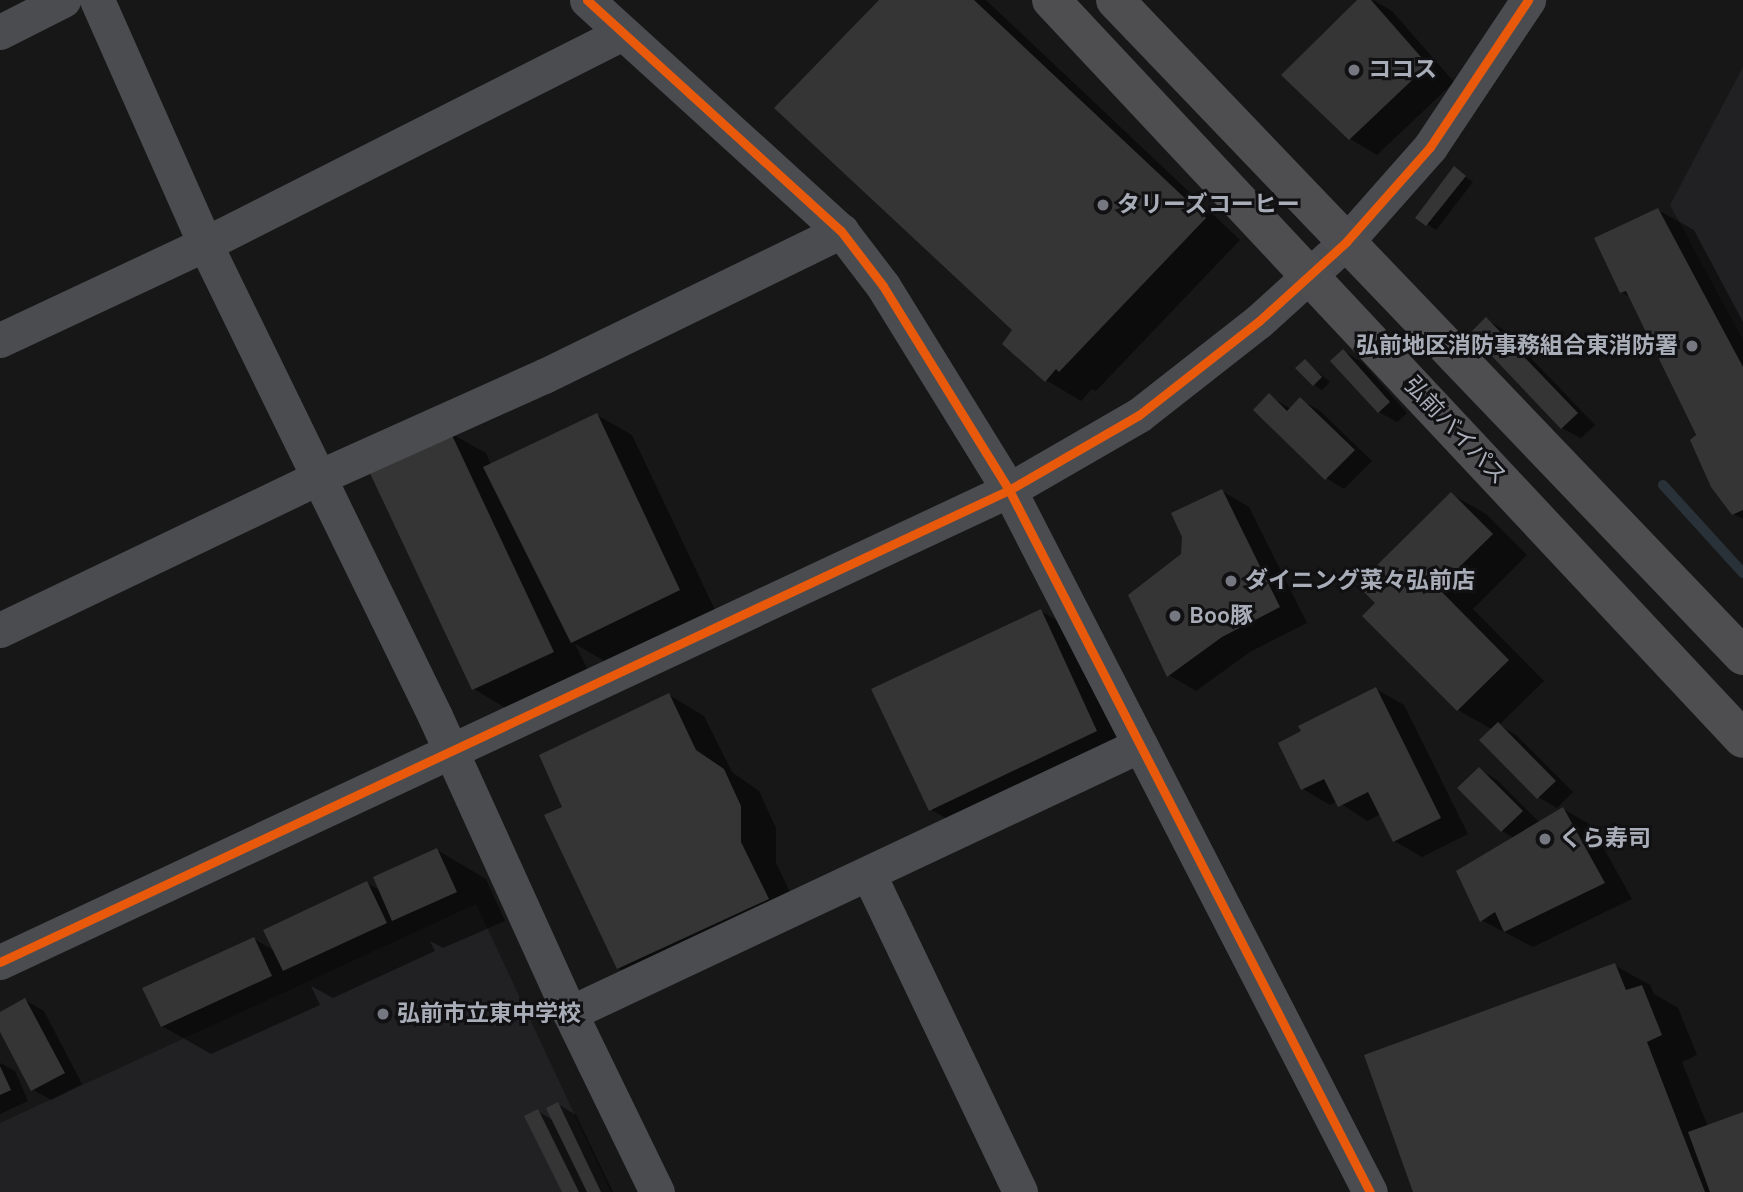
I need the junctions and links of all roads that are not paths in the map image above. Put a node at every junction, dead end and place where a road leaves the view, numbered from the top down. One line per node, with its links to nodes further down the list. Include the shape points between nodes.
1 (63, 0): 7 (street)
2 (97, 0): 11 (street)
3 (587, 0): 8 (street)
4 (1051, 0): 12 (highway, 弘前バイパス)
5 (1115, 0): 10 (highway)
6 (1528, 0): 10 (street, via 1430,147)
7 (0, 32)
8 (623, 33): 9 (street); 11 (street)
9 (841, 231): 14 (street, via 544,376); 15 (street, via 883,286)
10 (1346, 242): 12 (street); 17 (highway)
11 (205, 244): 13 (street); 14 (street)
12 (1308, 275): 15 (street, via 1259,321 1139,415); 18 (highway, 弘前バイパス)
13 (0, 340)
14 (319, 477): 16 (street); 20 (street)
15 (1009, 490): 19 (street); 20 (street)
16 (0, 630)
17 (1743, 656)
18 (1743, 739)
19 (1140, 745): 21 (street); 26 (street)
20 (450, 752): 22 (street); 23 (street)
21 (869, 875): 23 (street); 25 (street)
22 (0, 962)
23 (570, 1013): 24 (street)
24 (657, 1192)
25 (1020, 1192)
26 (1370, 1192)

